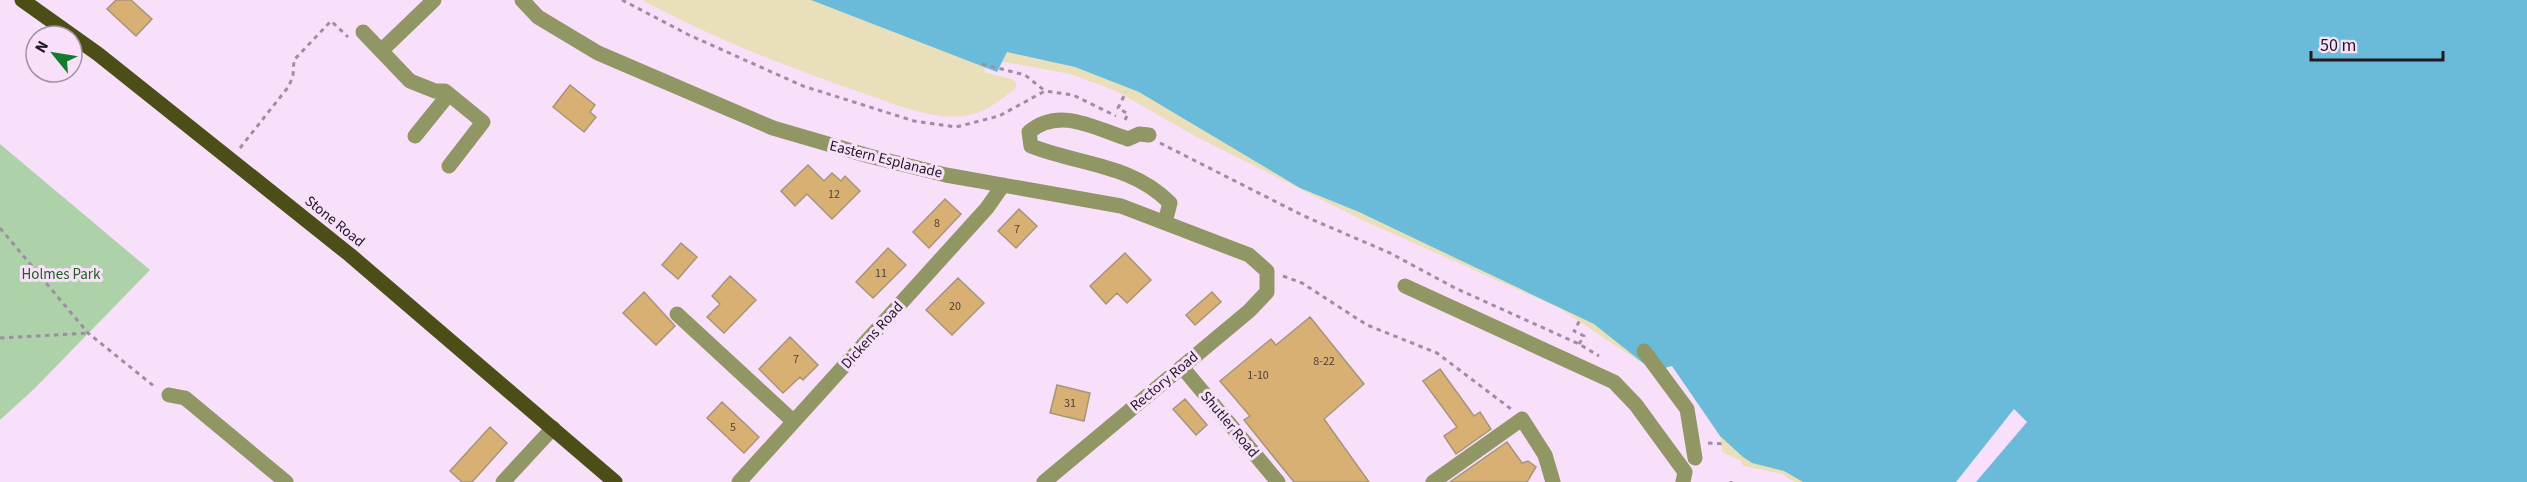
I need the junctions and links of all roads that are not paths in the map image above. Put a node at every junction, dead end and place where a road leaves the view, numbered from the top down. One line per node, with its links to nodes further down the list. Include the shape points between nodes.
1 (22, 0): 19 (main road, Stone Road, via 98,54 350,255)
2 (434, 0): 5 (street)
3 (522, 0): 10 (street, Eastern Esplanade, via 538,17 598,52 773,128 869,156)
4 (363, 32): 5 (street)
5 (381, 51): 6 (street, via 410,81)
6 (442, 92): 8 (street); 9 (street, via 483,122)
7 (1149, 135): 11 (street, via 1128,139 1094,125 1064,120 1042,123 1029,132 1031,146 1097,164 1155,187 1170,202)
8 (415, 136)
9 (448, 166)
10 (1003, 185): 11 (street, Eastern Esplanade, via 1122,206); 18 (street, Dickens Road, via 987,208)
11 (1165, 222): 12 (street, Eastern Esplanade, via 1249,255)
12 (1267, 271): 16 (street, Rectory Road, via 1267,292)
13 (1405, 286): 21 (street, via 1614,382 1636,405)
14 (677, 314): 18 (street)
15 (1644, 351): 20 (street, via 1687,409)
16 (1182, 367): 26 (street, Rectory Road); 27 (street, Shutler Road)
17 (169, 395): 22 (street, via 185,398)
18 (793, 421): 25 (street, Dickens Road)
19 (553, 428): 23 (street); 24 (main road, Stone Road)
20 (1695, 458)
21 (1684, 477)
22 (286, 482)
23 (503, 482)
24 (615, 482)
25 (739, 482)
26 (1044, 482)
27 (1278, 482)
28 (1433, 482): 29 (street, via 1522,419 1545,455)
29 (1553, 482)

